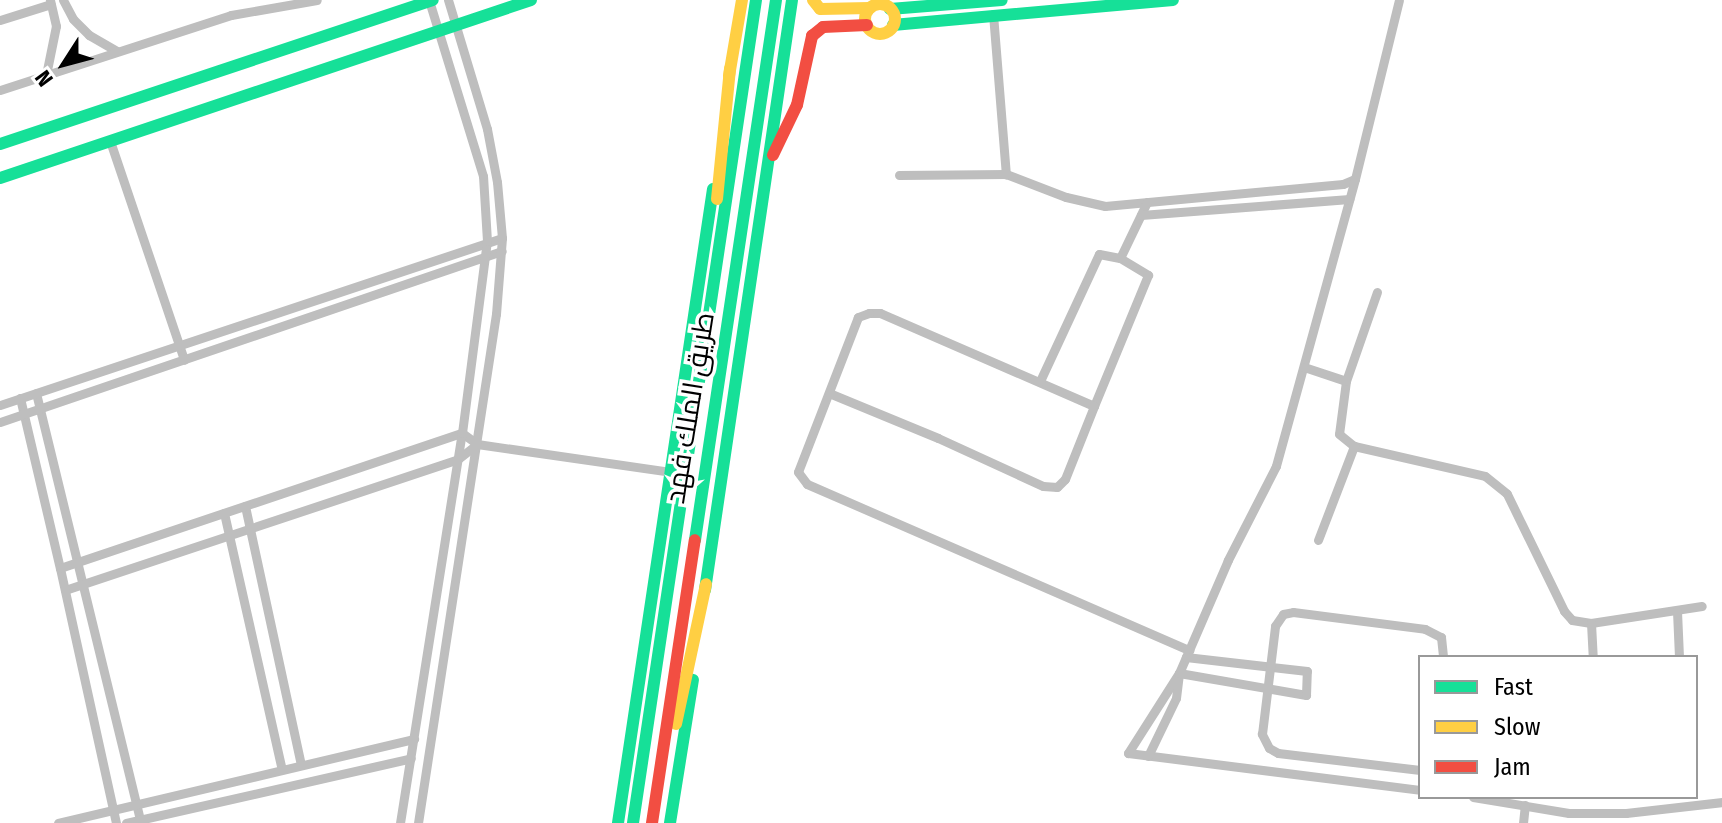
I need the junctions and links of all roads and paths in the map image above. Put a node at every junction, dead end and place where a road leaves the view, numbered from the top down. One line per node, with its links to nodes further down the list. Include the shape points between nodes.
1 (63, 0): 24 (street, via 89,35)
2 (317, 0): 24 (street, via 231,15)
3 (448, 0): 20 (street)
4 (531, 0): 20 (main road)
5 (742, 0): 25 (main road)
6 (756, 0): 55 (main road, طريق الملك فهد)
7 (776, 0): 103 (main road, طريق الملك فهد)
8 (792, 0): 30 (main road)
9 (813, 0): 16 (main road, via 820,9)
10 (1002, 0): 16 (main road)
11 (1173, 0): 15 (main road)
12 (1399, 0): 34 (street)
13 (430, 1): 23 (street); 29 (main road)
14 (50, 2): 19 (street); 26 (street, via 56,26)
15 (1060, 4): 17 (main road)
16 (879, 5): 21 (main road, via 866,16); 22 (main road)
17 (1044, 5): 18 (main road)
18 (993, 14): 22 (main road); 31 (street)
19 (0, 20)
20 (456, 24): 23 (main road); 38 (street, via 487,129)
21 (867, 25): 22 (main road, via 879,34); 30 (main road, via 823,27 812,36 797,105)
22 (893, 25)
23 (436, 30): 28 (main road); 39 (street, via 483,176)
24 (117, 51): 26 (street)
25 (730, 69): 55 (main road); 62 (main road)
26 (46, 75): 27 (street)
27 (0, 90)
28 (110, 141): 33 (main road); 44 (street)
29 (0, 144)
30 (767, 168): 71 (main road)
31 (1006, 174): 32 (street); 36 (street, via 1105,206)
32 (899, 175)
33 (0, 178)
34 (1355, 179): 35 (street); 36 (street)
35 (1349, 199): 37 (street); 46 (street)
36 (1147, 202): 37 (street)
37 (1141, 215): 42 (street)
38 (502, 238): 39 (street); 40 (street)
39 (487, 241): 41 (street); 44 (street)
40 (502, 251): 41 (street); 59 (street)
41 (485, 258): 45 (street); 58 (street)
42 (1120, 258): 47 (street, via 1099,254); 53 (street, via 1148,275)
43 (1377, 292): 48 (street)
44 (178, 344): 45 (street); 49 (street)
45 (184, 360): 54 (street)
46 (1304, 367): 48 (street); 76 (street, via 1276,466)
47 (1040, 381): 50 (street, via 880,313 869,313 858,317); 53 (street)
48 (1346, 381): 60 (street, via 1338,427)
49 (36, 393): 51 (street); 54 (street)
50 (829, 393): 53 (street, via 1043,486 1057,487); 76 (street, via 800,462 798,472 807,484)
51 (20, 398): 52 (street); 56 (street)
52 (0, 405)
53 (1094, 406)
54 (40, 408): 56 (street); 68 (street)
55 (697, 411): 102 (main road, طريق الملك فهد)
56 (24, 414): 57 (street); 69 (street)
57 (0, 422)
58 (462, 433): 59 (street); 61 (street); 63 (street)
59 (477, 444): 61 (street); 62 (street); 100 (street)
60 (1354, 446): 67 (street); 75 (street, via 1485,476 1507,494 1564,611 1572,620)
61 (458, 459): 65 (street); 83 (street)
62 (672, 472): 101 (main road)
63 (245, 506): 64 (street); 65 (street)
64 (224, 513): 66 (street); 68 (street)
65 (250, 529): 66 (street); 86 (street)
66 (229, 535): 70 (street); 87 (street)
67 (1318, 540)
68 (77, 563): 69 (street); 70 (street)
69 (60, 568): 72 (street)
70 (82, 584): 72 (street); 92 (street)
71 (706, 584): 103 (main road); 104 (main road)
72 (65, 590): 94 (street)
73 (1702, 606): 74 (street)
74 (1677, 611): 75 (street); 79 (street)
75 (1591, 623): 78 (street)
76 (1187, 654): 80 (street); 81 (street)
77 (1443, 655): 80 (street, via 1441,637 1425,629 1293,612 1283,614 1275,626)
78 (1593, 655)
79 (1679, 655)
80 (1270, 667): 82 (street); 82 (street, via 1307,671 1306,695)
81 (1179, 673): 82 (street); 84 (street, via 1176,698); 84 (street, via 1129,748 1128,753)
82 (1268, 689): 88 (street, via 1262,734 1278,753)
83 (414, 739): 85 (street); 86 (street)
84 (1148, 756): 89 (street)
85 (411, 758): 95 (street); 99 (street)
86 (301, 765): 87 (street)
87 (282, 770): 92 (street)
88 (1418, 770)
89 (1418, 790)
90 (1486, 799): 93 (street)
91 (1722, 802): 93 (street, via 1626,813 1569,813)
92 (136, 805): 94 (street); 95 (street)
93 (1525, 805): 105 (street)
94 (113, 810): 96 (street); 97 (street)
95 (140, 820): 98 (street)
96 (58, 823)
97 (116, 823)
98 (126, 823)
99 (400, 823)
100 (418, 823)
101 (618, 823)
102 (633, 823)
103 (654, 823)
104 (670, 823)
105 (1523, 823)

